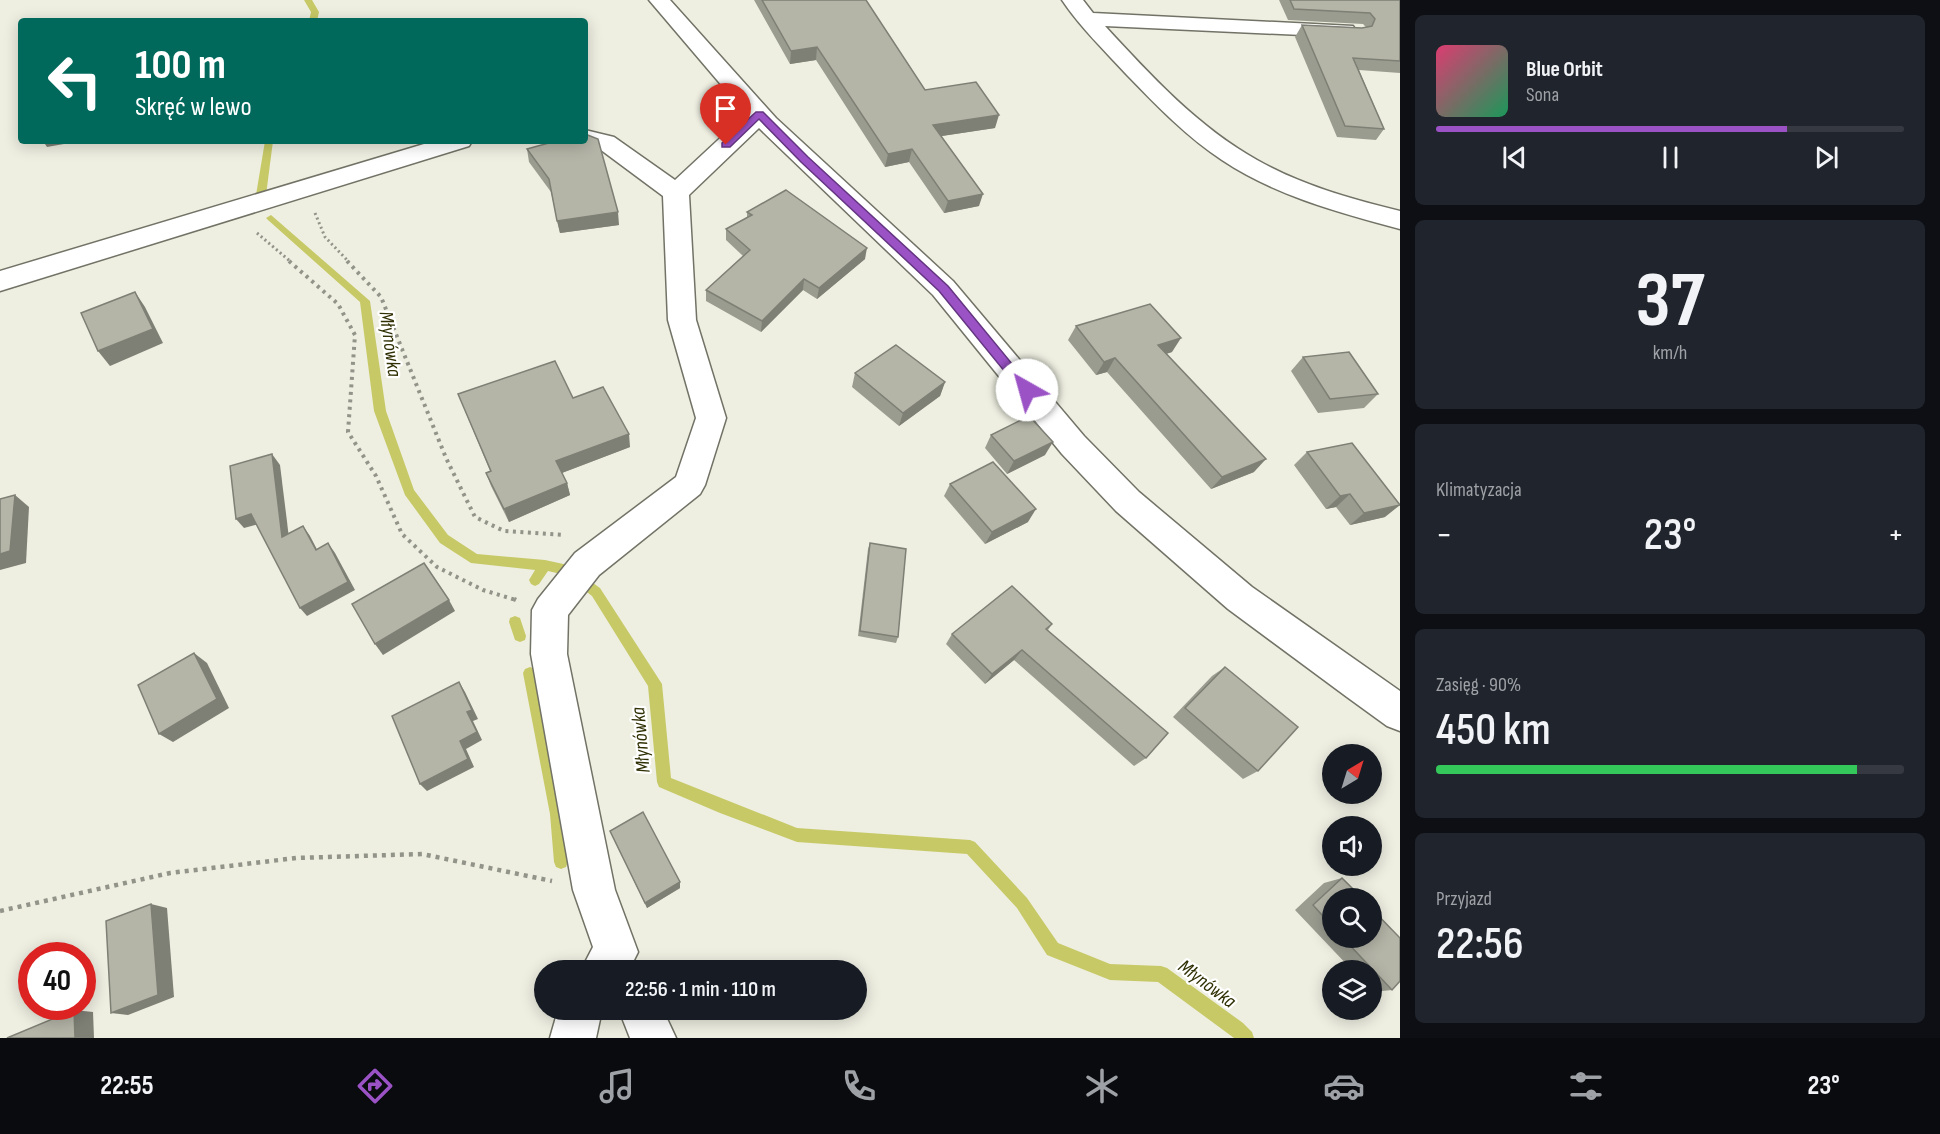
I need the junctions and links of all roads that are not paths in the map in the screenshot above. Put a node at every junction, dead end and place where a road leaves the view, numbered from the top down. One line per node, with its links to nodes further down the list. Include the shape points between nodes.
1 (659, 0): 5 (street)
2 (1072, 0): 3 (street)
3 (1087, 19): 4 (street); 9 (street, via 1179,117 1218,148 1271,178)
4 (1355, 31)
5 (759, 114): 8 (street); 11 (street, via 944,288 1093,467 1155,526 1237,595)
6 (588, 138): 8 (street, via 605,142)
7 (449, 144): 10 (street)
8 (676, 193): 12 (street, via 682,320 711,418 689,485 599,554 556,602 549,654 594,890)
9 (1400, 220)
10 (0, 281)
11 (1400, 713)
12 (613, 960)
13 (578, 1020): 15 (street)
14 (645, 1020): 16 (street)
15 (573, 1038)
16 (653, 1038)

